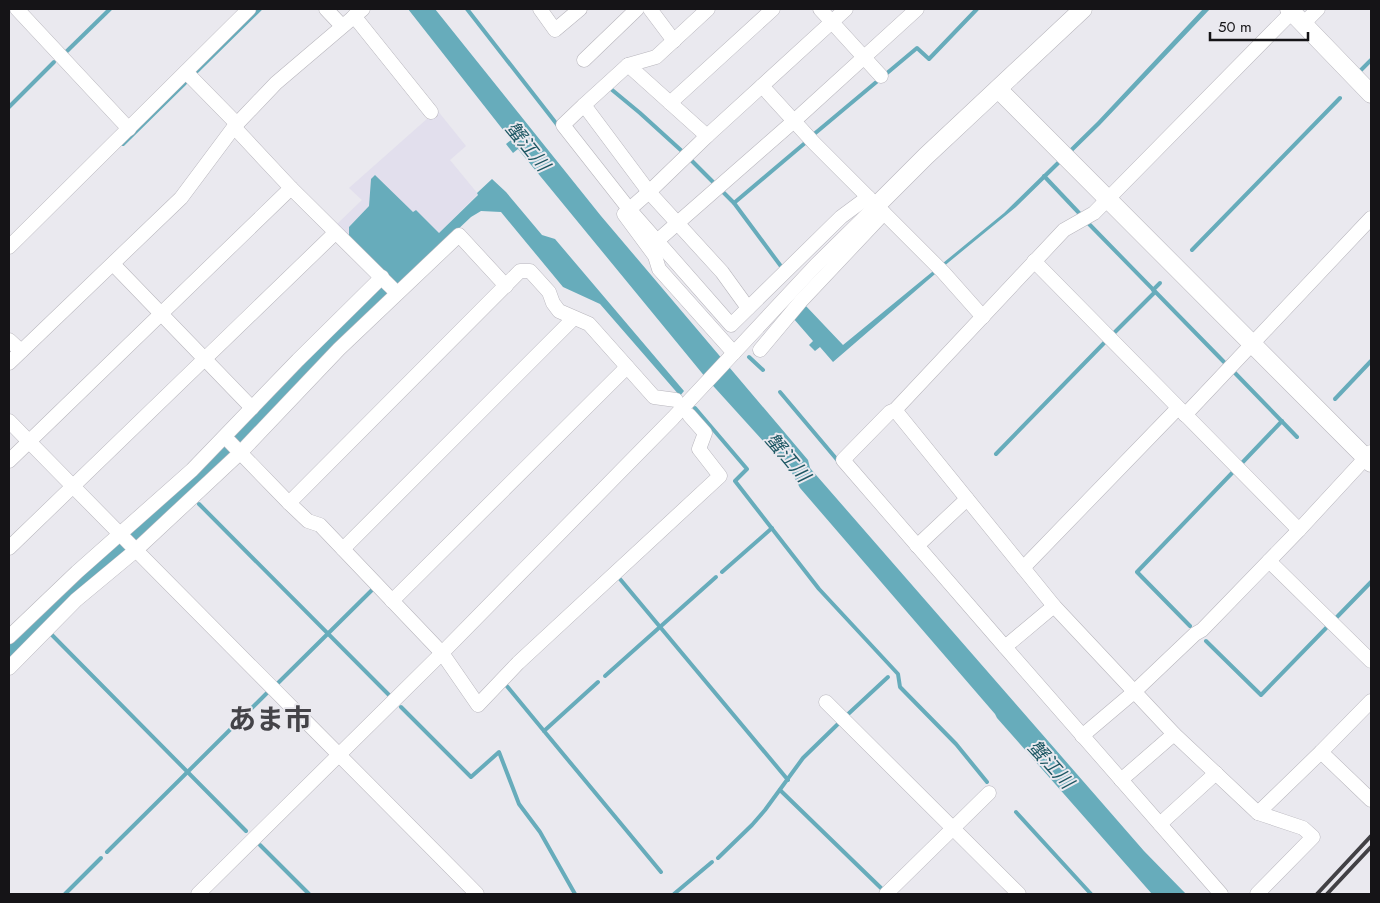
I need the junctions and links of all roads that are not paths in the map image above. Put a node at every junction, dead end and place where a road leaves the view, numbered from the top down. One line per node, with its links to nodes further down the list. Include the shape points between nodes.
1 (17, 9): 33 (street)
2 (249, 9): 23 (street)
3 (326, 9): 18 (street)
4 (540, 9): 5 (street, via 555,30)
5 (580, 9)
6 (638, 9): 21 (street)
7 (650, 9): 19 (street)
8 (708, 9): 19 (street)
9 (774, 9): 28 (street)
10 (820, 9): 17 (street)
11 (846, 9): 17 (street)
12 (917, 9): 20 (street)
13 (1083, 9): 26 (street)
14 (1318, 9): 16 (street)
15 (359, 12): 18 (street); 30 (street)
16 (1295, 15): 27 (street); 37 (street)
17 (832, 22): 20 (street); 25 (street)
18 (342, 26): 32 (street, via 276,83)
19 (674, 41): 22 (street, via 656,57)
20 (864, 57): 24 (street); 31 (street)
21 (584, 60)
22 (628, 65): 28 (street); 29 (street)
23 (186, 72): 32 (street); 33 (street)
24 (881, 76)
25 (762, 86): 31 (street); 34 (street)
26 (998, 88): 37 (street); 38 (street)
27 (1371, 94)
28 (670, 103): 34 (street)
29 (584, 104): 36 (street); 39 (street, via 562,125)
30 (431, 112)
31 (794, 121): 38 (street); 41 (street)
32 (235, 126): 35 (street); 46 (street, via 181,198)
33 (129, 129): 44 (street)
34 (707, 136): 36 (street)
35 (291, 188): 42 (street); 51 (street)
36 (649, 192): 39 (street); 41 (street)
37 (1108, 199): 45 (street, via 1094,213 1064,230); 55 (street)
38 (876, 205): 50 (street, via 841,217); 52 (street); 56 (street); 58 (street)
39 (629, 209): 43 (street); 58 (street, via 624,214 655,256 659,269)
40 (1371, 218): 55 (street)
41 (677, 222): 43 (street); 50 (street, via 722,272)
42 (335, 233): 47 (street); 59 (street)
43 (657, 241): 50 (street, via 731,325)
44 (9, 247)
45 (1034, 261): 52 (street); 65 (street)
46 (113, 264): 51 (street); 57 (street)
47 (383, 278): 49 (street); 63 (street)
48 (506, 286): 49 (street, via 459,234); 53 (street, via 520,271 530,271 549,292 559,311); 75 (street)
49 (396, 291): 70 (street)
50 (748, 308)
51 (161, 314): 59 (street); 69 (street)
52 (983, 317): 64 (street)
53 (574, 318): 61 (street, via 589,324); 80 (street)
54 (9, 340): 57 (street)
55 (1252, 344): 65 (street); 71 (street)
56 (760, 350)
57 (21, 351): 60 (street)
58 (733, 355): 88 (street)
59 (205, 359): 63 (street); 73 (street)
60 (9, 363)
61 (627, 367): 62 (street, via 654,397); 84 (street)
62 (676, 400)
63 (252, 408): 68 (street)
64 (895, 410): 74 (street); 78 (street, via 843,460)
65 (1182, 411): 76 (street); 83 (street)
66 (689, 415): 88 (street, via 705,433 699,449 720,476 478,705)
67 (9, 421): 69 (street)
68 (226, 438): 70 (street); 77 (street)
69 (29, 442): 72 (street); 73 (street)
70 (239, 451): 75 (street); 81 (street)
71 (1369, 458): 76 (street)
72 (9, 461)
73 (73, 486): 77 (street); 79 (street)
74 (967, 499): 78 (street); 83 (street)
75 (289, 503): 80 (street, via 308,520 320,525)
76 (1299, 530): 82 (street)
77 (121, 536): 81 (street); 86 (street, via 77,572)
78 (917, 546): 87 (street)
79 (9, 548)
80 (343, 549): 84 (street)
81 (134, 550): 90 (street, via 76,600); 97 (street)
82 (1269, 561): 89 (street); 91 (street, via 1202,630)
83 (1023, 568): 85 (street)
84 (392, 601): 88 (street)
85 (1054, 606): 87 (street); 91 (street)
86 (9, 637)
87 (1005, 647): 95 (street)
88 (442, 652): 97 (street)
89 (1371, 662)
90 (9, 668)
91 (1134, 692): 94 (street); 95 (street)
92 (1371, 701): 96 (street)
93 (826, 702): 104 (street)
94 (1174, 734): 98 (street); 99 (street)
95 (1082, 736): 99 (street)
96 (1322, 752): 101 (street); 102 (street)
97 (339, 755): 105 (street); 106 (street)
98 (1216, 774): 102 (street); 103 (street)
99 (1121, 780): 103 (street)
100 (989, 793): 104 (street)
101 (1371, 800)
102 (1258, 813): 110 (street, via 1303,828 1313,837)
103 (1160, 824): 109 (street)
104 (953, 828): 107 (street); 108 (street)
105 (198, 894)
106 (476, 894)
107 (886, 894)
108 (1019, 894)
109 (1221, 894)
110 (1257, 894)

